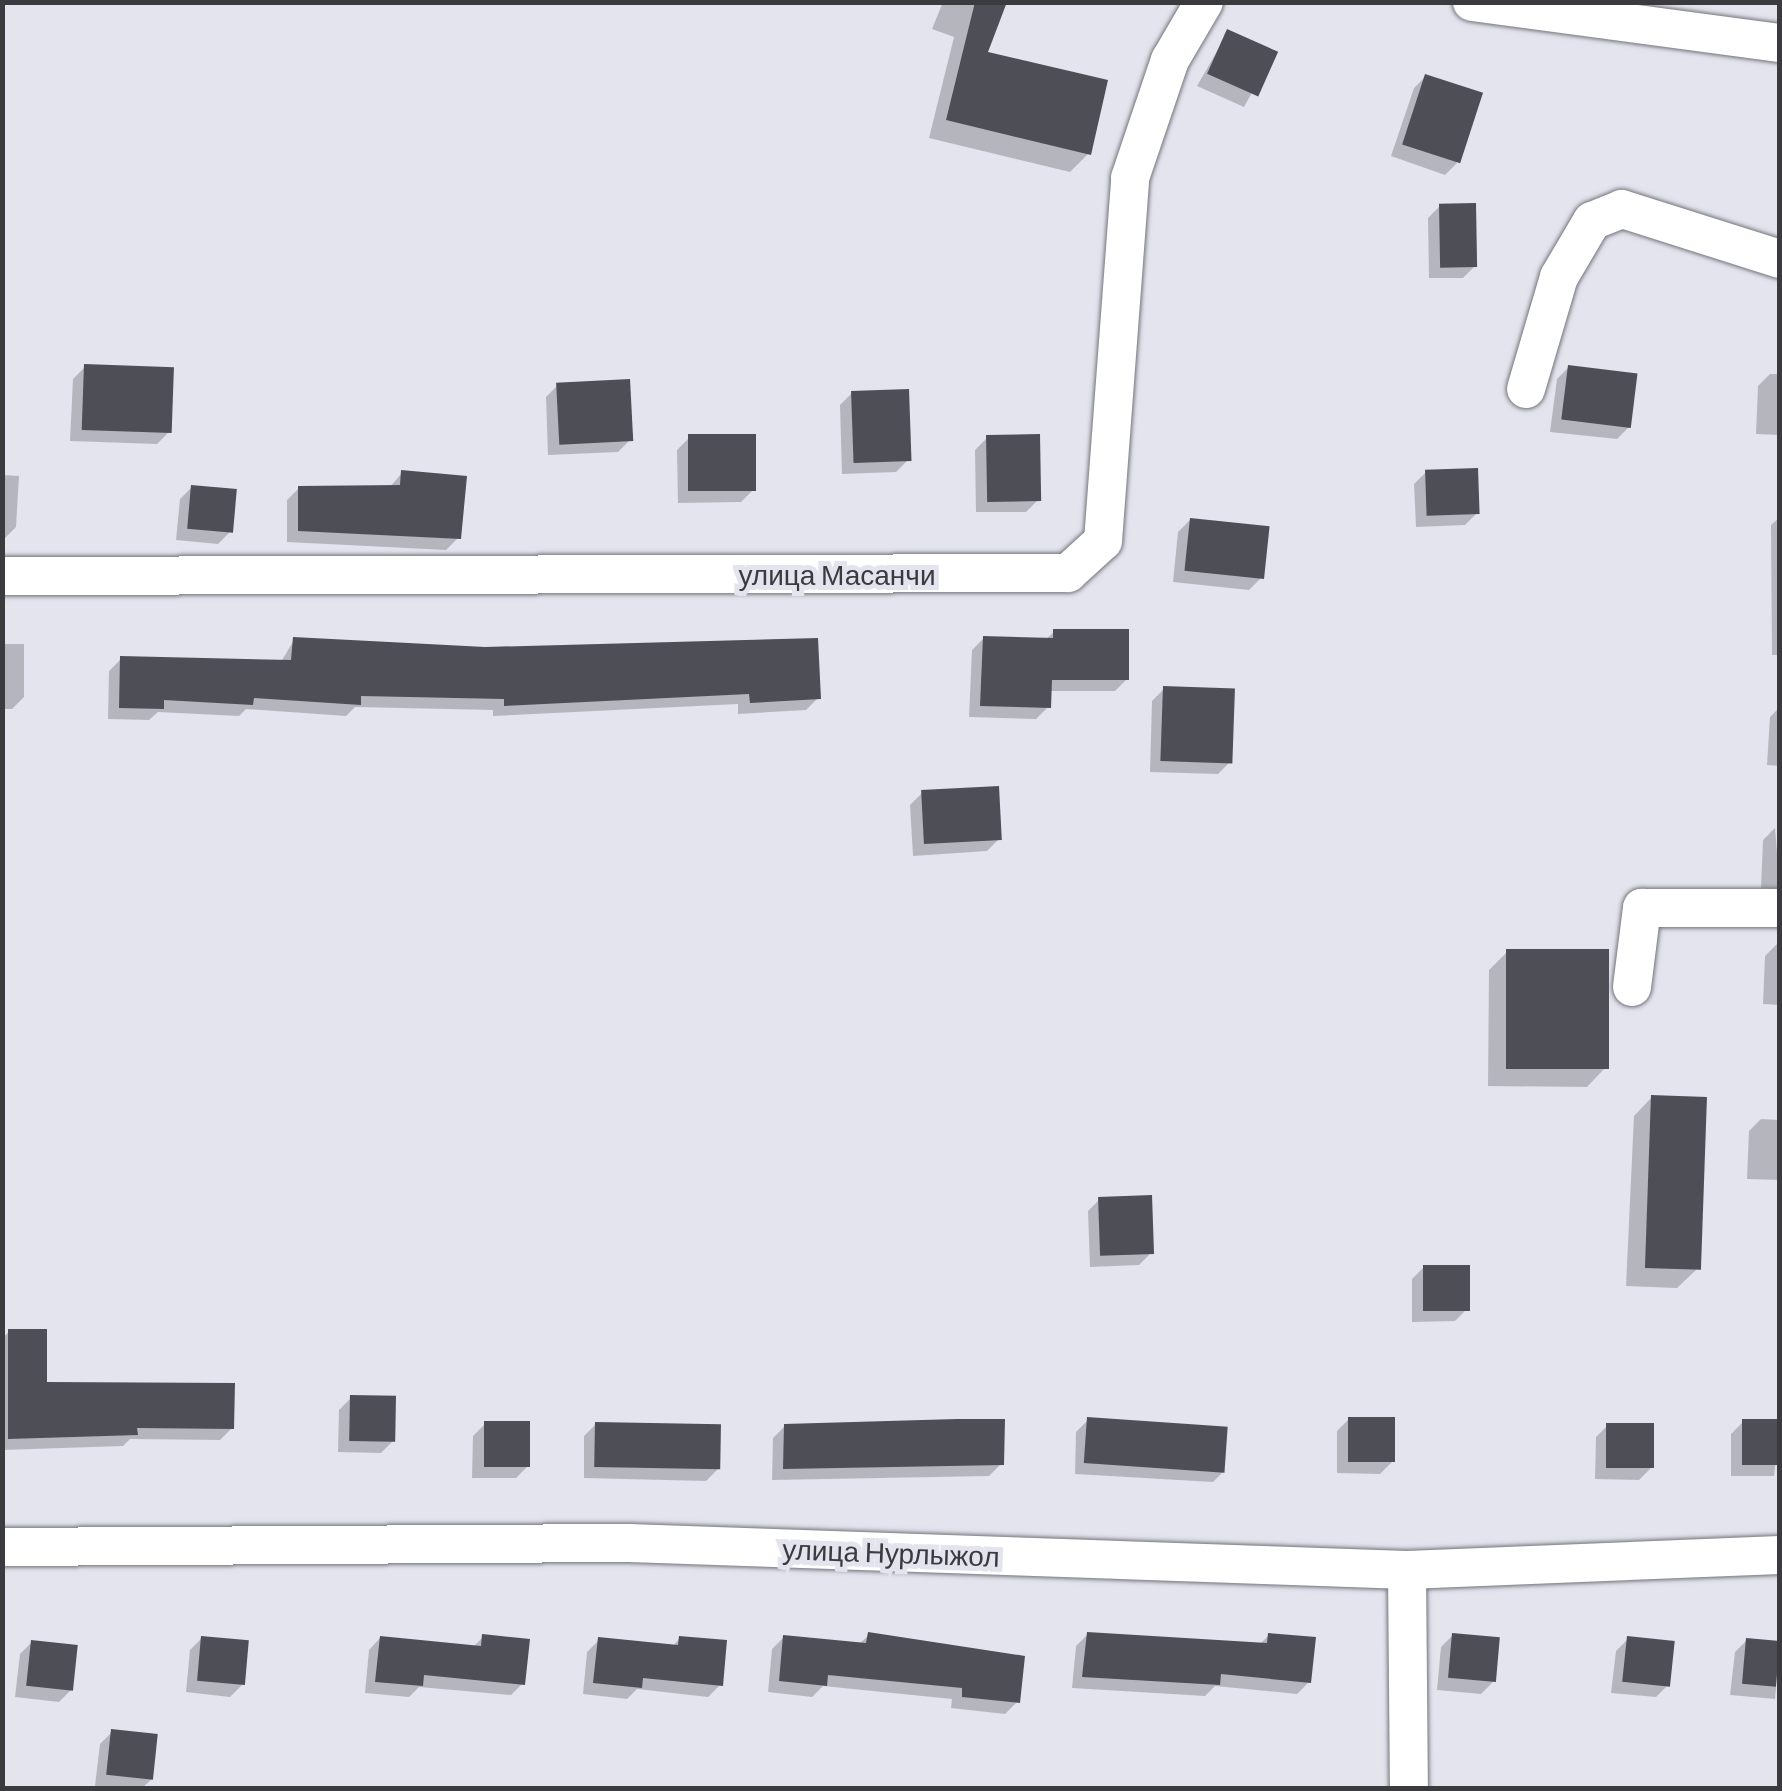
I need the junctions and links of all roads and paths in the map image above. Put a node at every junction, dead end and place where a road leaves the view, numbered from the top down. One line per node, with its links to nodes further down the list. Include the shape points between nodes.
1 (1204, 2): 6 (street, улица Масанчи, via 1170,60 1130,178 1103,541 1068,574)
2 (1472, 2): 3 (street)
3 (1780, 42)
4 (1780, 259): 5 (street, via 1622,209 1592,220 1559,277)
5 (1526, 389)
6 (2, 576)
7 (1780, 908): 8 (street, via 1642,908)
8 (1632, 987)
9 (2, 1547): 11 (street, улица Нурлыжол, via 629,1542)
10 (1780, 1555): 11 (street, улица Нурлыжол)
11 (1407, 1570): 12 (street)
12 (1409, 1788)

